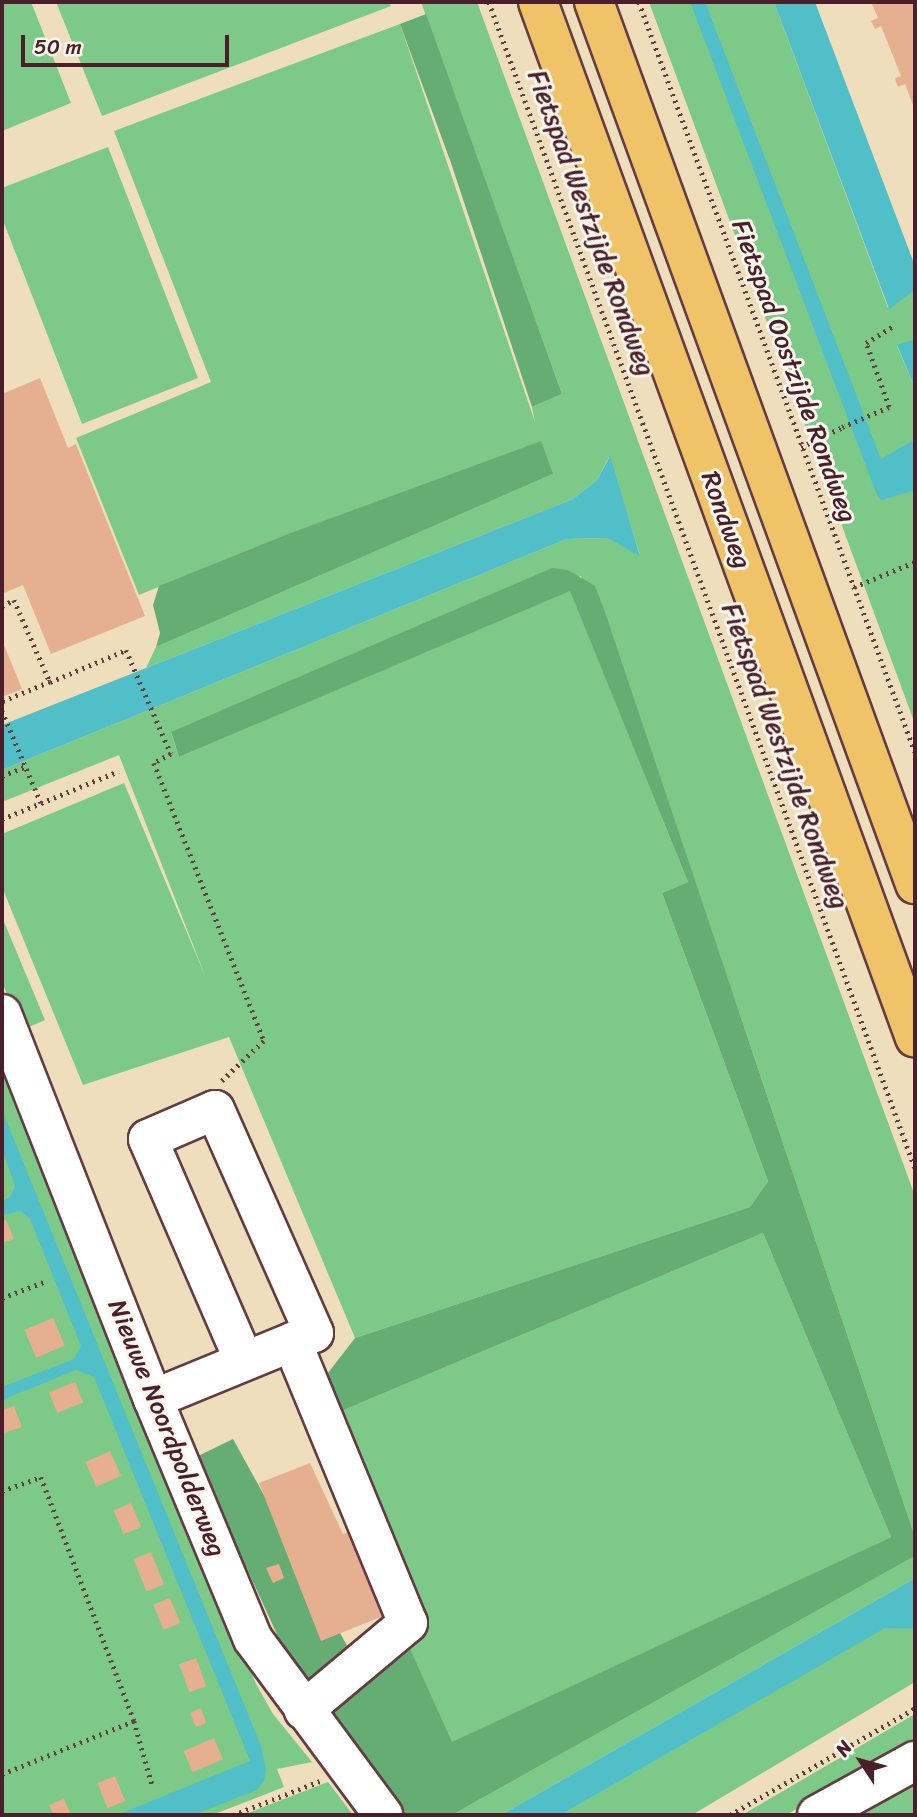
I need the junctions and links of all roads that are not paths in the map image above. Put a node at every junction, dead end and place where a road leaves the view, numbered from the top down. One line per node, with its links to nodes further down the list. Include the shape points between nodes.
1 (538, 2): 5 (highway, Rondweg)
2 (594, 2): 3 (highway, Rondweg)
3 (915, 884)
4 (2, 1014): 8 (street, Nieuwe Noordpolderweg)
5 (915, 1038)
6 (292, 1342): 7 (street); 7 (street, via 314,1334 215,1110 148,1139); 9 (street, via 408,1623)
7 (244, 1361): 8 (street)
8 (153, 1399): 9 (street, Nieuwe Noordpolderweg, via 253,1639)
9 (304, 1710): 12 (street, Nieuwe Noordpolderweg)
10 (915, 1761): 11 (street)
11 (878, 1782): 13 (street); 14 (street)
12 (383, 1815)
13 (817, 1815)
14 (831, 1815)

